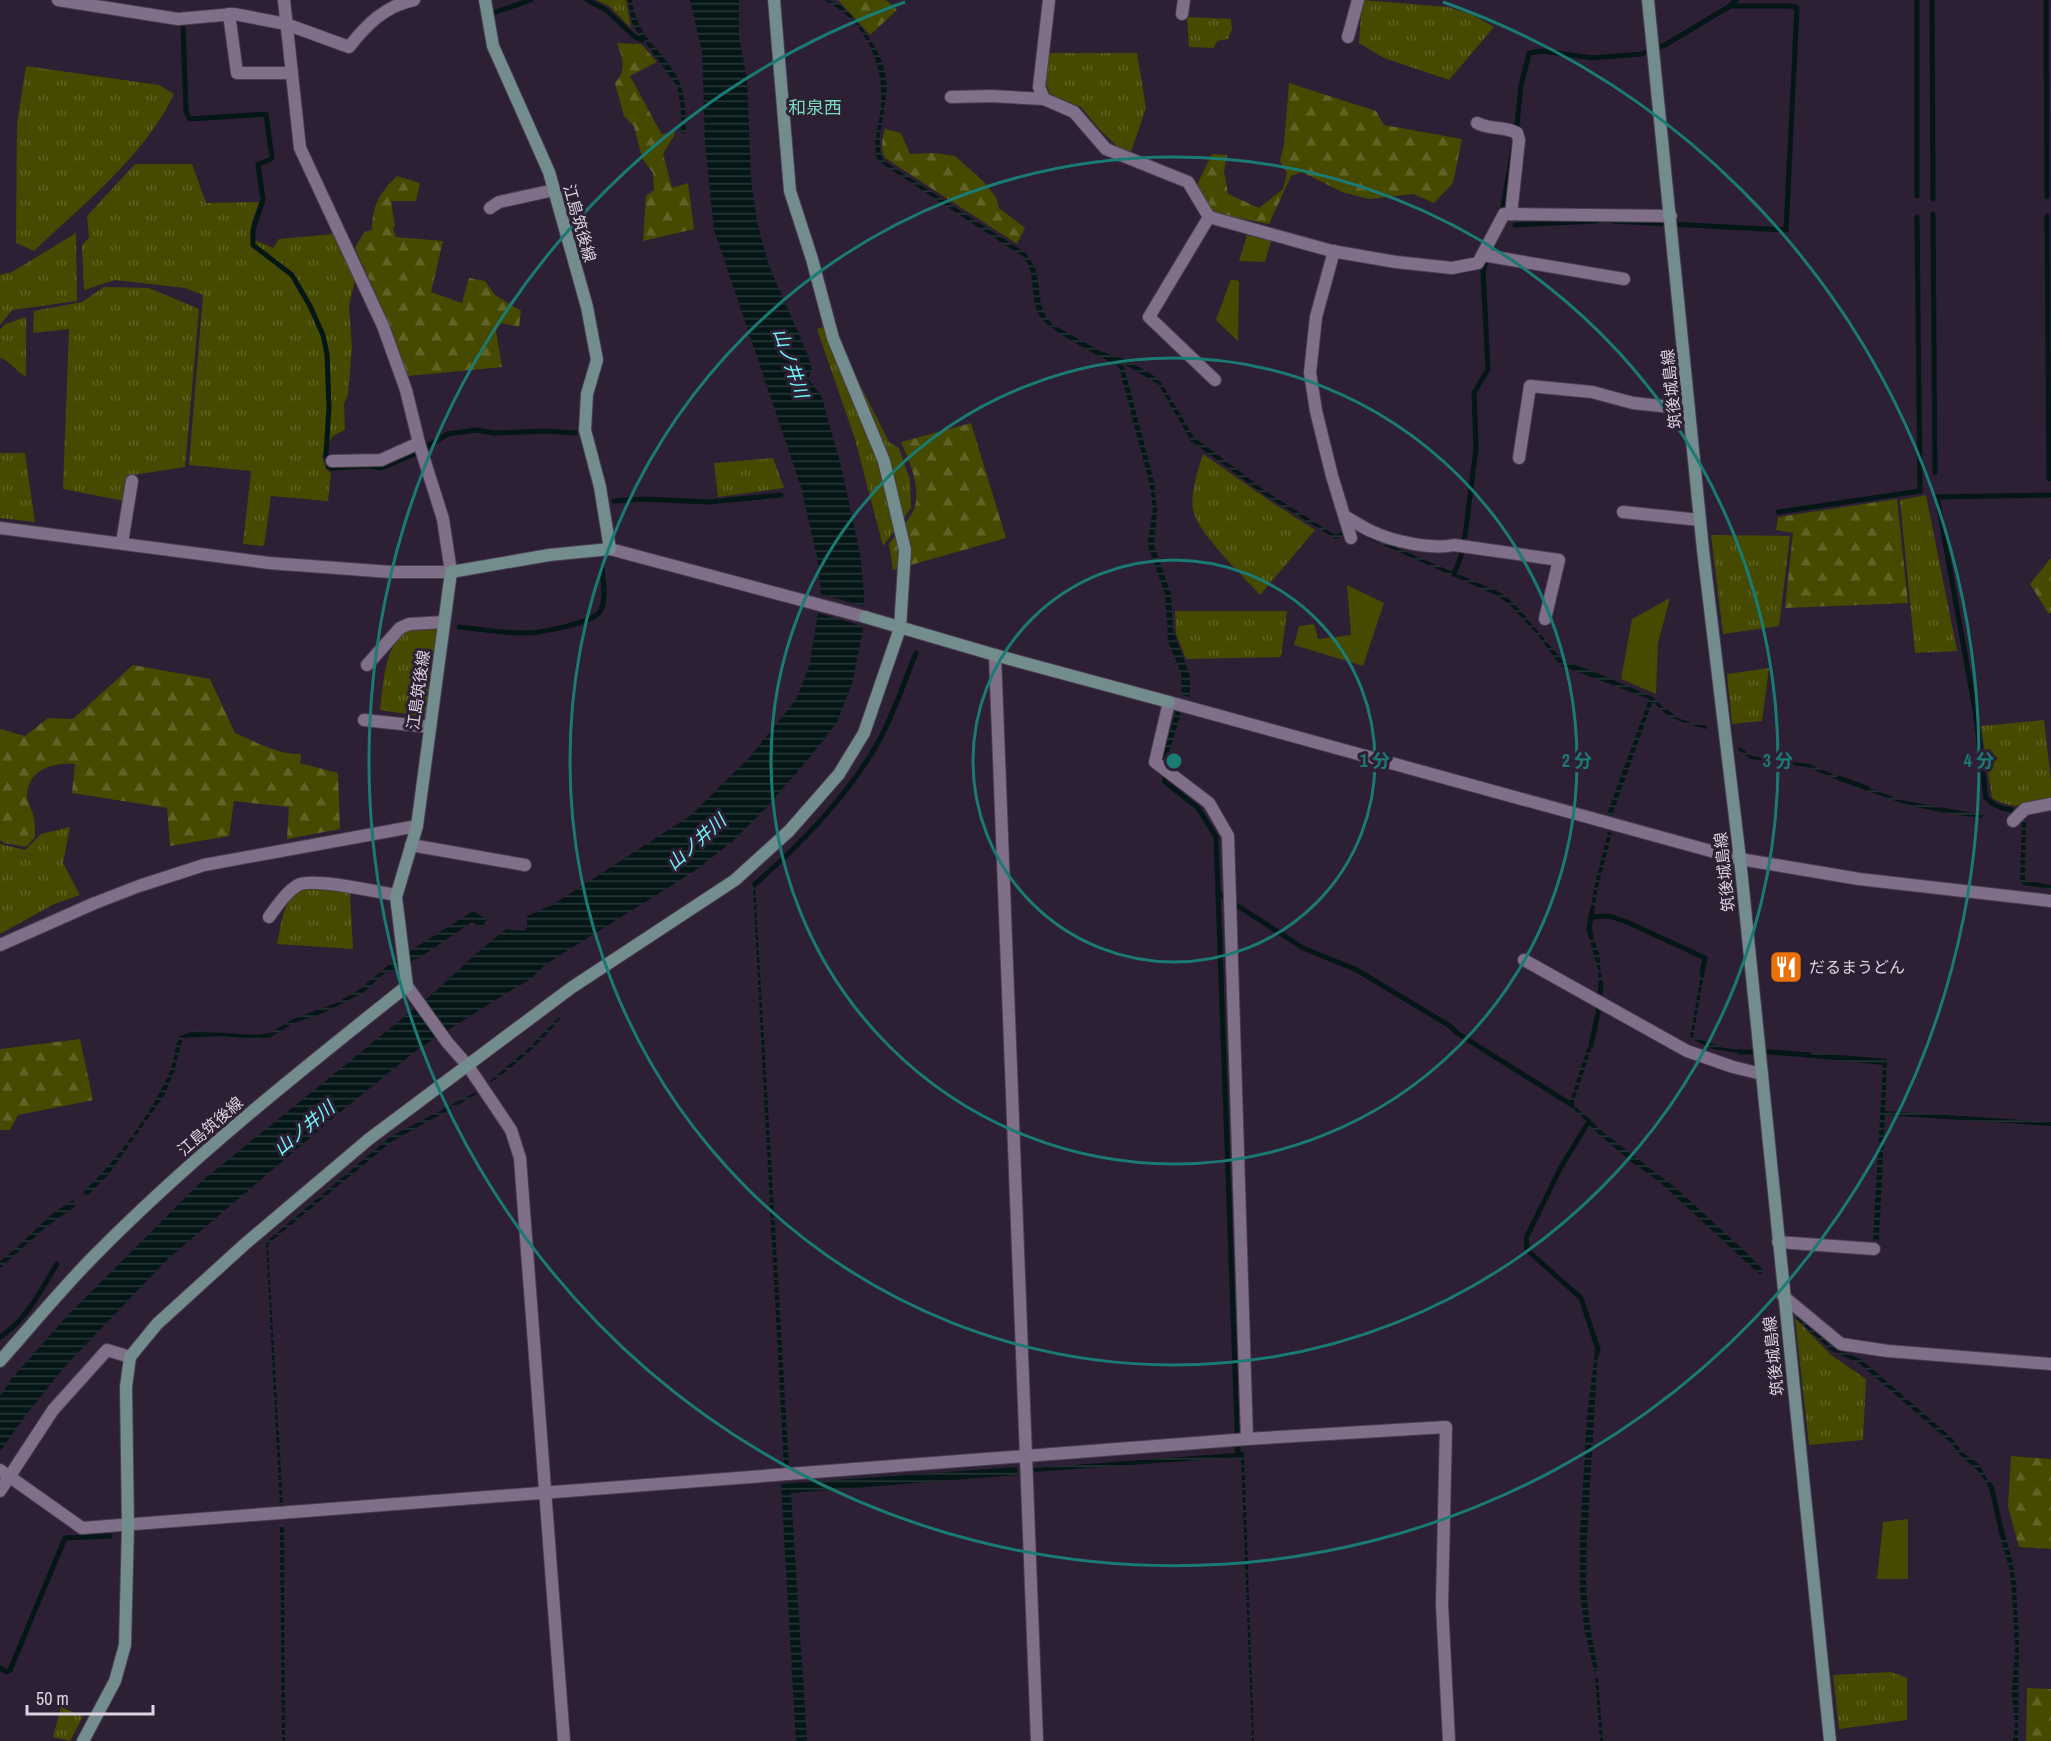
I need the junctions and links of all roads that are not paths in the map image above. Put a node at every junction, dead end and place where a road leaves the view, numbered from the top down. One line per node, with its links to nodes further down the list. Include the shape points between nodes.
1 (58, 0): 10 (street, via 178,19)
2 (284, 0): 12 (street)
3 (414, 0): 12 (street, via 382,12 349,47)
4 (484, 0): 18 (main road, 江島筑後線, via 493,46)
5 (774, 0): 43 (main road, via 790,191 833,338 884,461 905,550)
6 (1049, 0): 16 (street, via 1039,87)
7 (1184, 0): 11 (street)
8 (1358, 0): 13 (street)
9 (1648, 0): 21 (main road, 筑後城島線)
10 (229, 14): 12 (street); 14 (street, via 237,73)
11 (1182, 14)
12 (286, 24): 14 (street)
13 (1348, 37)
14 (292, 73): 28 (street, via 300,148 383,326)
15 (951, 97): 16 (street)
16 (1044, 99): 22 (street, via 1074,112 1106,149 1188,182)
17 (1477, 123): 20 (street, via 1517,133)
18 (554, 190): 19 (street, via 499,202); 38 (main road, 江島筑後線, via 587,307 597,360 587,394 585,430)
19 (490, 208)
20 (1511, 214): 21 (street); 24 (street, via 1504,214)
21 (1671, 216): 27 (main road, 筑後城島線)
22 (1209, 217): 23 (street); 26 (street, via 1149,317)
23 (1335, 251): 24 (street, via 1452,268 1478,262); 33 (street, via 1316,317 1310,373 1318,420)
24 (1483, 255): 25 (street)
25 (1624, 279)
26 (1215, 381)
27 (1689, 409): 29 (street, via 1530,386); 34 (main road, 筑後城島線)
28 (419, 442): 30 (street, via 381,460); 39 (street, via 443,519)
29 (1519, 458)
30 (333, 461)
31 (132, 481): 37 (street)
32 (1623, 512): 34 (street)
33 (1346, 517): 36 (street); 41 (street, via 1395,539 1559,560)
34 (1700, 520): 53 (main road, 筑後城島線)
35 (0, 528): 37 (street)
36 (1352, 538)
37 (122, 543): 39 (street, via 280,564)
38 (610, 549): 39 (main road); 40 (street)
39 (451, 572): 42 (main road, 江島筑後線)
40 (865, 616): 43 (main road)
41 (1545, 619)
42 (444, 622): 45 (street, via 400,628); 48 (main road, 江島筑後線)
43 (900, 628): 44 (main road); 61 (main road, via 864,733 839,774 789,831 735,880 571,988)
44 (995, 655): 46 (main road); 70 (street)
45 (368, 665)
46 (1168, 702): 53 (street); 69 (street, via 1155,762 1209,803 1228,836)
47 (364, 720): 48 (street)
48 (430, 727): 51 (main road, 江島筑後線)
49 (2051, 804): 50 (street, via 2025,809)
50 (2013, 821)
51 (417, 826): 52 (main road, 江島筑後線); 58 (street, via 204,865 139,885)
52 (411, 844): 54 (street); 55 (main road, 江島筑後線)
53 (1740, 859): 56 (street, via 1859,879); 62 (main road, 筑後城島線)
54 (525, 865)
55 (396, 895): 57 (street, via 302,883); 60 (main road, 江島筑後線)
56 (2051, 901)
57 (269, 917)
58 (0, 945)
59 (1524, 960): 62 (street, via 1687,1051)
60 (407, 986): 61 (street); 67 (main road, 江島筑後線, via 175,1177 95,1254)
61 (468, 1066): 66 (main road, via 369,1139 245,1244 157,1324); 73 (street, via 511,1130 520,1158)
62 (1762, 1074): 63 (main road, 筑後城島線)
63 (1778, 1242): 64 (street); 65 (main road, 筑後城島線)
64 (1874, 1249)
65 (1783, 1296): 68 (street, via 1841,1344); 79 (main road, 筑後城島線)
66 (130, 1357): 71 (street, via 107,1350); 74 (main road, via 126,1387)
67 (0, 1361)
68 (2051, 1364)
69 (1247, 1439): 70 (street); 78 (street, via 1446,1427 1442,1604)
70 (1025, 1457): 73 (street); 77 (street)
71 (4, 1473): 72 (street); 74 (street, via 82,1528)
72 (0, 1491)
73 (546, 1494): 74 (street); 76 (street)
74 (128, 1526): 75 (main road, via 125,1645 115,1681)
75 (83, 1741)
76 (564, 1741)
77 (1037, 1741)
78 (1449, 1741)
79 (1830, 1741)

